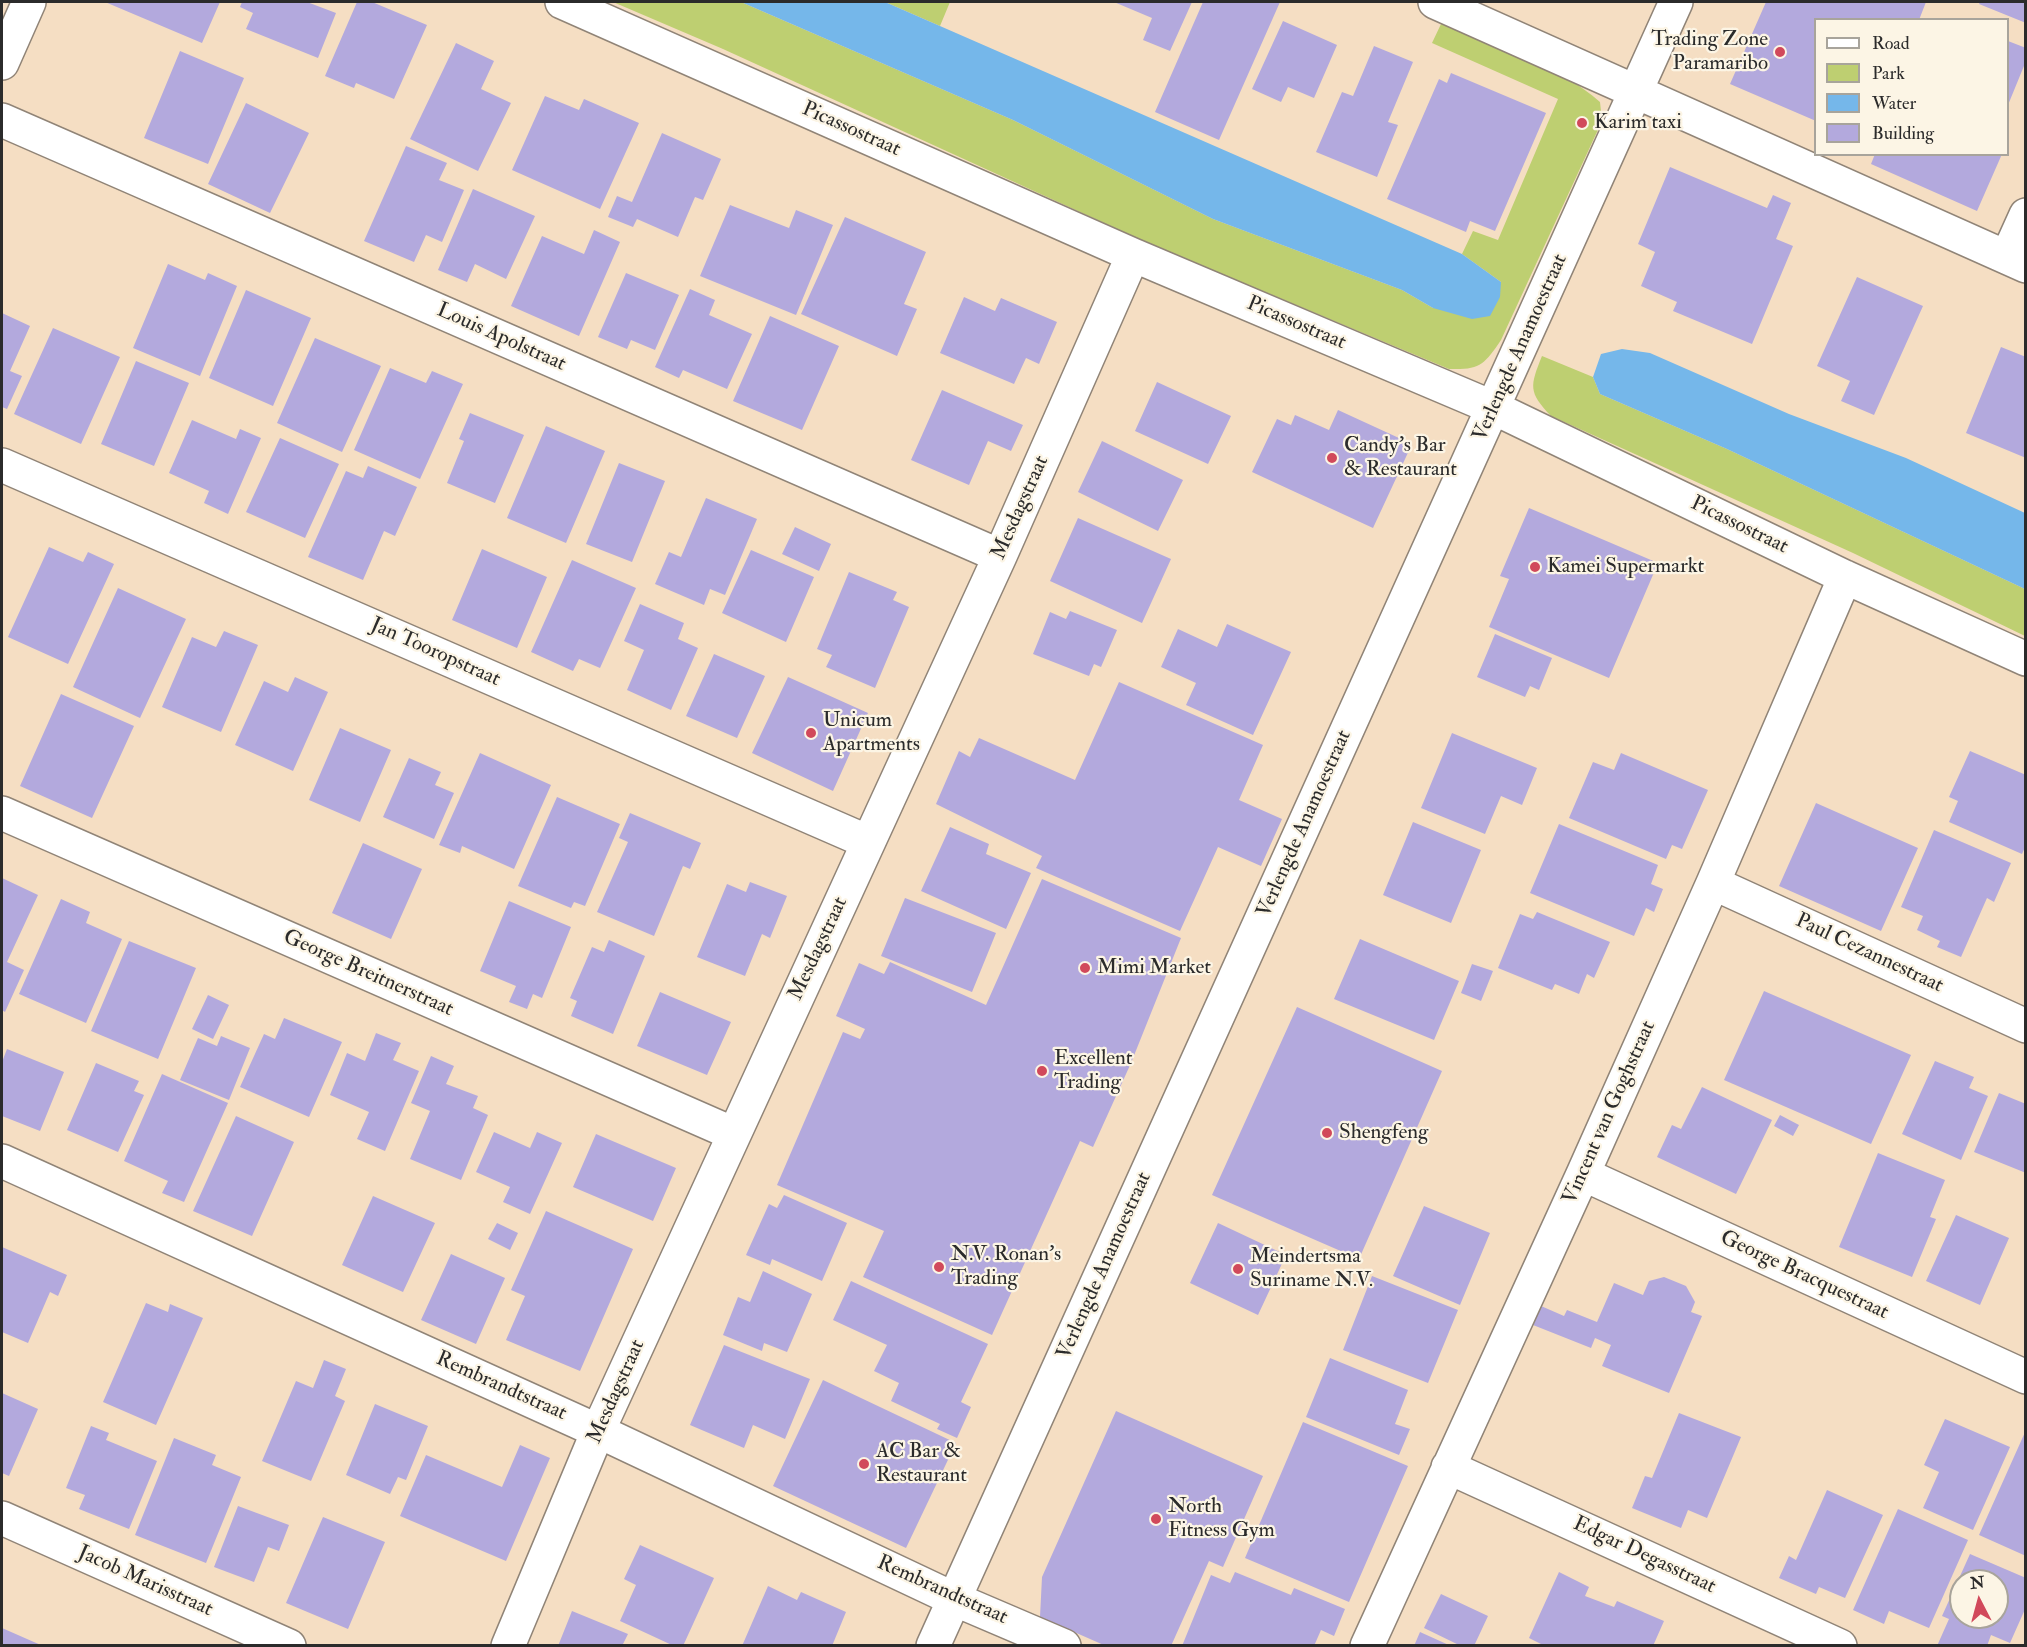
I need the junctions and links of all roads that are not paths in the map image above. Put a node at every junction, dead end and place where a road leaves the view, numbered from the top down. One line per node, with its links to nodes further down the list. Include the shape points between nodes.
1 (29, 2): 5 (street)
2 (562, 2): 9 (street, Picassostraat)
3 (1436, 2): 6 (street)
4 (1676, 2): 6 (street, Verlengde Anamoestraat)
5 (2, 63)
6 (1635, 92): 10 (street); 11 (street, Verlengde Anamoestraat)
7 (2, 120): 13 (street, Louis Apolstraat)
8 (2025, 215): 10 (street)
9 (1133, 255): 11 (street, Picassostraat); 13 (street, Mesdagstraat)
10 (2016, 261)
11 (1494, 408): 14 (street, Picassostraat); 27 (street, Verlengde Anamoestraat)
12 (2, 465): 17 (street, Jan Tooropstraat)
13 (1000, 556): 17 (street, Mesdagstraat)
14 (1845, 577): 15 (street, Picassostraat); 18 (street, Vincent van Goghstraat)
15 (2025, 659)
16 (2, 813): 20 (street, George Breitnerstraat)
17 (868, 842): 20 (street, Mesdagstraat)
18 (1713, 883): 19 (street, Paul Cezannestraat); 22 (street, Vincent van Goghstraat)
19 (2025, 1026)
20 (734, 1134): 24 (street, Mesdagstraat)
21 (2, 1161): 24 (street, Rembrandtstraat)
22 (1582, 1174): 23 (street, George Bracquestraat); 25 (street, Vincent van Goghstraat)
23 (2025, 1377)
24 (598, 1431): 27 (street, Rembrandtstraat); 29 (street, Mesdagstraat)
25 (1448, 1467): 32 (street, Vincent van Goghstraat); 33 (street, Edgar Degasstraat)
26 (2, 1518): 28 (street, Jacob Marisstraat)
27 (954, 1599): 30 (street, Verlengde Anamoestraat); 31 (street, Rembrandtstraat)
28 (289, 1646)
29 (508, 1646)
30 (933, 1646)
31 (1064, 1646)
32 (1367, 1646)
33 (1840, 1646)

